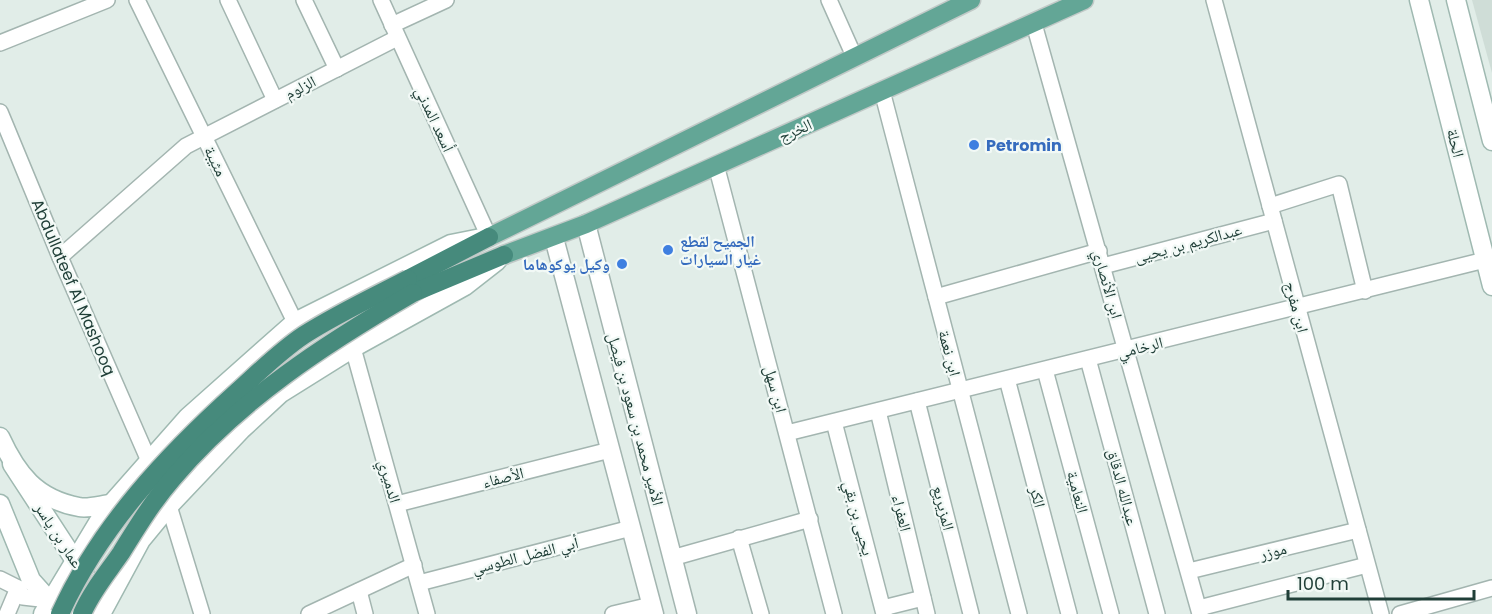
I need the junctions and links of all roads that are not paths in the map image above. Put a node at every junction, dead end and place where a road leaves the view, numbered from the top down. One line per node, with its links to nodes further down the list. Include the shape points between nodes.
1 (107, 0): 15 (street)
2 (137, 0): 21 (street, مثيبة)
3 (228, 0): 19 (street)
4 (304, 0): 17 (street)
5 (381, 0): 14 (street, أسعد المدني)
6 (446, 0): 14 (street, الزلوم)
7 (829, 0): 16 (street)
8 (971, 0): 16 (main road)
9 (1084, 0): 13 (main road, الخرج)
10 (1214, 0): 24 (street, ابن مفرج)
11 (1419, 0): 31 (main road, الحلة)
12 (1456, 0): 22 (main road)
13 (1034, 24): 18 (main road, الخرج); 30 (street, ابن الأنصاري)
14 (394, 31): 17 (street, الزلوم); 26 (street, أسعد المدني)
15 (0, 44)
16 (854, 56): 26 (main road)
17 (337, 69): 19 (street, الزلوم)
18 (882, 91): 23 (main road, الخرج); 35 (street, ابن نعمة)
19 (275, 100): 21 (street, الزلوم)
20 (0, 112): 29 (street, Abdullateef Al Mashooq)
21 (204, 136): 29 (street, الزلوم, via 186,146); 37 (street, مثيبة)
22 (1492, 141)
23 (716, 165): 25 (main road, الخرج); 47 (street, ابن سهل)
24 (1272, 213): 30 (street, عبدالكريم بن يحيى); 34 (street, عبدالكريم بن يحيى, via 1339,184); 36 (street, ابن مفرج)
25 (586, 224): 27 (main road, الخرج); 60 (main road, الأمير محمد بن سعود بن فيصل)
26 (489, 237): 32 (highway); 37 (main road, via 451,244)
27 (554, 238): 28 (main road, الخرج); 49 (main road, الأمير محمد بن سعود بن فيصل)
28 (504, 255): 32 (highway); 38 (main road, via 465,286)
29 (60, 256): 50 (street, Abdullateef Al Mashooq)
30 (1101, 258): 35 (street, عبدالكريم بن يحيى); 39 (street, ابن الأنصاري)
31 (1489, 260): 33 (main road, الحلة); 34 (street, الرخامي)
32 (411, 286): 73 (highway, bridge, via 336,316 303,336 190,435 150,477 111,527 70,592); 78 (highway, bridge, via 283,375 227,421 173,478)
33 (1492, 286)
34 (1365, 291): 36 (street, الرخامي)
35 (936, 297): 43 (street, ابن نعمة)
36 (1298, 308): 39 (street, الرخامي); 58 (street, ابن مفرج)
37 (295, 322): 50 (main road, via 188,417)
38 (353, 348): 54 (street, الدميري); 55 (main road, via 281,393)
39 (1127, 350): 40 (street, الرخامي); 64 (street, ابن الأنصاري)
40 (1089, 359): 41 (street, الرخامي); 92 (street, عبدالله الدقاق)
41 (1045, 370): 42 (street, الرخامي); 91 (street, النعامية)
42 (1007, 379): 43 (street, الرخامي); 90 (street, الكر)
43 (960, 391): 44 (street, الرخامي); 89 (street, ابن نعمة)
44 (917, 402): 45 (street, الرخامي); 88 (street, المزيريع)
45 (878, 411): 46 (street, الرخامي); 70 (street, العفراء)
46 (834, 422): 47 (street, الرخامي); 75 (street, يحيى بن بقي)
47 (787, 434): 56 (street, ابن سهل)
48 (0, 437): 51 (main road, عمار بن ياسر)
49 (610, 450): 54 (street, الأصفاء); 57 (main road, الأمير محمد بن سعود بن فيصل)
50 (149, 461): 53 (main road)
51 (12, 464): 53 (main road, عمار بن ياسر, via 42,495 80,508); 61 (main road, عمار بن ياسر)
52 (0, 504): 73 (main road, via 31,580)
53 (111, 504): 61 (main road)
54 (397, 504): 62 (street, الدميري)
55 (169, 506): 74 (main road, via 141,540); 79 (street)
56 (810, 519): 59 (street); 86 (street, ابن سهل)
57 (631, 528): 66 (street, أبي الفضل الطوسي); 71 (main road, الأمير محمد بن سعود بن فيصل)
58 (1358, 530): 63 (street, ابن مفرج); 64 (street, موزر)
59 (739, 538): 60 (street); 85 (street)
60 (672, 558): 84 (main road, الأمير محمد بن سعود بن فيصل)
61 (75, 560): 73 (main road); 74 (main road, عمار بن ياسر)
62 (414, 565): 66 (street, الدميري); 69 (street)
63 (1367, 565): 76 (street); 93 (street, ابن مفرج)
64 (1189, 571): 76 (street, ابن الأنصاري)
65 (0, 579): 67 (street)
66 (419, 583): 82 (street, الدميري)
67 (18, 588): 73 (street, via 23,597); 77 (street)
68 (1492, 588): 72 (street)
69 (359, 591): 80 (street); 81 (street)
70 (923, 598): 75 (street); 87 (street, العفراء)
71 (652, 609): 83 (street)
72 (1440, 609): 94 (street)
73 (53, 610)
74 (103, 610)
75 (883, 611)
76 (1200, 611)
77 (6, 614)
78 (82, 614)
79 (202, 614)
80 (309, 614)
81 (365, 614)
82 (427, 614)
83 (613, 614)
84 (687, 614)
85 (761, 614)
86 (834, 614)
87 (927, 614)
88 (972, 614)
89 (1019, 614)
90 (1069, 614)
91 (1111, 614)
92 (1157, 614)
93 (1381, 614)
94 (1400, 614)

